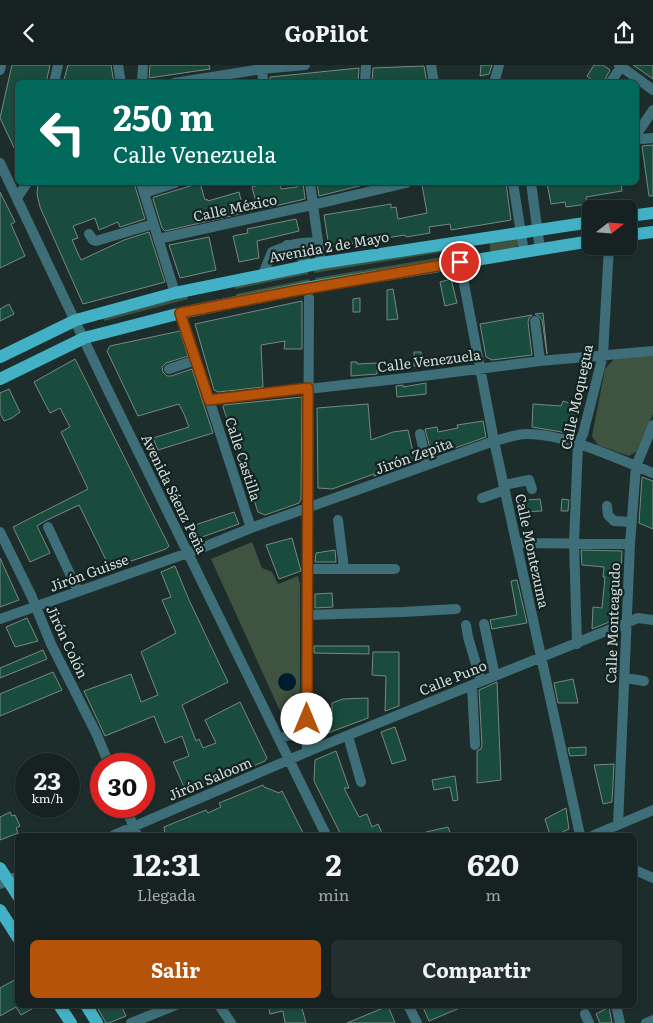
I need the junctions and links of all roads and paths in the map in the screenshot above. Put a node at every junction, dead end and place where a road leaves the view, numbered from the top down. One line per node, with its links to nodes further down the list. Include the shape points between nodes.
1 (1, 65): 11 (street)
2 (58, 65): 12 (street)
3 (118, 65): 13 (street)
4 (143, 65): 14 (street)
5 (305, 65): 10 (street)
6 (366, 65): 17 (street)
7 (432, 65): 18 (street)
8 (499, 65): 19 (street)
9 (620, 66): 20 (street); 21 (street)
10 (262, 67): 15 (street); 16 (street)
11 (0, 70)
12 (55, 80)
13 (120, 80)
14 (142, 80)
15 (190, 80)
16 (263, 80)
17 (365, 80)
18 (434, 80)
19 (494, 80)
20 (612, 80)
21 (653, 90)
22 (653, 110): 23 (street)
23 (639, 131)
24 (639, 138): 25 (street)
25 (653, 138)
26 (0, 163): 35 (street, Avenida Sáenz Peña)
27 (26, 185): 35 (street)
28 (142, 185): 34 (street)
29 (168, 185): 34 (street)
30 (310, 185): 38 (street)
31 (397, 185): 38 (street, Calle México)
32 (513, 185): 36 (street)
33 (531, 185): 37 (street)
34 (144, 193): 42 (street)
35 (17, 198): 63 (street, Avenida Sáenz Peña)
36 (516, 201): 37 (street, via 522,208 528,208); 44 (street)
37 (533, 201): 43 (street)
38 (312, 205): 48 (street, Calle México); 51 (street)
39 (653, 213): 40 (main road)
40 (638, 215)
41 (582, 223): 43 (main road, Avenida 2 de Mayo)
42 (154, 224): 46 (street, via 96,241); 48 (street)
43 (537, 230): 44 (main road, Avenida 2 de Mayo); 53 (street)
44 (521, 232): 49 (main road, Avenida 2 de Mayo); 54 (street)
45 (653, 232): 47 (main road)
46 (89, 234)
47 (638, 234)
48 (158, 239): 60 (street)
49 (471, 239): 56 (main road); 57 (main road, Avenida 2 de Mayo)
50 (582, 242): 53 (main road)
51 (318, 243): 52 (street); 57 (street)
52 (287, 245): 57 (street); 59 (street, via 272,252)
53 (540, 249): 54 (main road)
54 (524, 251): 56 (main road)
55 (609, 255): 67 (street, Calle Moquegua)
56 (474, 259): 62 (main road)
57 (316, 264): 59 (main road, Avenida 2 de Mayo)
58 (462, 273): 71 (street, Calle Montezuma)
59 (263, 274): 60 (main road, Avenida 2 de Mayo)
60 (175, 293): 63 (main road, Avenida 2 de Mayo)
61 (309, 298): 74 (street)
62 (180, 313): 65 (main road); 69 (street, Calle Castilla)
63 (76, 321): 65 (street, Avenida Sáenz Peña); 68 (main road, Avenida 2 de Mayo)
64 (535, 321): 70 (street)
65 (84, 338): 73 (main road); 96 (street, Avenida Sáenz Peña)
66 (653, 351): 67 (street, Calle Venezuela)
67 (603, 355): 70 (street, Calle Venezuela); 79 (street, Calle Moquegua)
68 (0, 357)
69 (196, 361): 72 (street); 75 (street, Calle Castilla)
70 (540, 361): 71 (street, Calle Venezuela)
71 (480, 368): 74 (street, Calle Venezuela); 78 (street, Calle Montezuma)
72 (169, 369)
73 (0, 379)
74 (308, 388): 75 (street, Calle Venezuela); 87 (street)
75 (209, 400): 91 (street, Calle Castilla)
76 (653, 425): 81 (street, Calle Monteagudo)
77 (420, 434): 80 (street)
78 (494, 441): 79 (street, Jirón Zepita, via 529,433); 80 (street, Jirón Zepita); 83 (street, Calle Montezuma)
79 (578, 444): 81 (street, Jirón Zepita); 94 (street, Calle Moquegua)
80 (428, 465): 87 (street, Jirón Zepita)
81 (636, 466): 82 (street, Jirón Zepita); 89 (street, Calle Monteagudo)
82 (653, 473)
83 (504, 487): 84 (street, via 529,480); 85 (street); 93 (street, Calle Montezuma)
84 (532, 489)
85 (482, 499)
86 (607, 506): 89 (street, via 608,515 614,521)
87 (307, 508): 91 (street, Jirón Zepita); 97 (street)
88 (338, 520): 98 (street)
89 (632, 523): 95 (street, Calle Monteagudo)
90 (48, 527): 100 (street)
91 (251, 528): 96 (street, Jirón Zepita)
92 (0, 532): 101 (street, Jirón Colón)
93 (516, 543): 94 (street); 110 (street, Calle Montezuma)
94 (574, 543): 95 (street); 109 (street, Calle Moquegua)
95 (630, 544): 106 (street, Calle Monteagudo)
96 (187, 553): 100 (street, Jirón Guisse); 117 (street, Avenida Sáenz Peña)
97 (307, 569): 98 (street); 103 (street)
98 (344, 569): 99 (street)
99 (395, 569)
100 (78, 591): 101 (street, Jirón Guisse)
101 (35, 606): 104 (street, Jirón Guisse); 120 (street, Jirón Colón)
102 (456, 609): 103 (street)
103 (307, 615): 115 (street)
104 (0, 619)
105 (653, 620): 106 (street, Calle Puno, via 638,618)
106 (627, 623): 109 (street, Calle Puno); 112 (street, Calle Monteagudo)
107 (484, 624): 111 (street)
108 (466, 625): 114 (street)
109 (577, 643): 110 (street, Calle Puno)
110 (541, 658): 111 (street, Calle Puno); 128 (street, Calle Montezuma)
111 (495, 676): 114 (street, Calle Puno)
112 (625, 678): 113 (street); 125 (street, Calle Monteagudo)
113 (644, 681)
114 (476, 683): 116 (street, Calle Puno); 118 (street)
115 (307, 731): 117 (street); 119 (street)
116 (348, 736): 119 (street, Calle Puno); 122 (street)
117 (279, 738): 121 (street, Avenida Sáenz Peña)
118 (475, 745)
119 (307, 752): 121 (street, Calle Puno)
120 (104, 753)
121 (290, 761): 126 (street, Jirón Saloom); 127 (street, Avenida Sáenz Peña)
122 (361, 782)
123 (653, 810): 125 (street)
124 (130, 818): 126 (street)
125 (618, 825): 129 (street)
126 (135, 831)
127 (325, 833)
128 (580, 833)
129 (599, 833)
130 (0, 868): 133 (main road)
131 (637, 871): 132 (street)
132 (653, 879)
133 (8, 880): 134 (main road)
134 (15, 891)
135 (0, 910): 136 (main road)
136 (15, 933)
137 (62, 1008): 144 (main road)
138 (88, 1008): 145 (main road)
139 (168, 1008): 146 (street)
140 (221, 1008): 147 (street)
141 (410, 1008): 148 (street)
142 (617, 1008): 149 (street)
143 (653, 1020): 150 (street)
144 (71, 1023)
145 (97, 1023)
146 (131, 1023)
147 (232, 1023)
148 (417, 1023)
149 (620, 1023)
150 (646, 1023)

